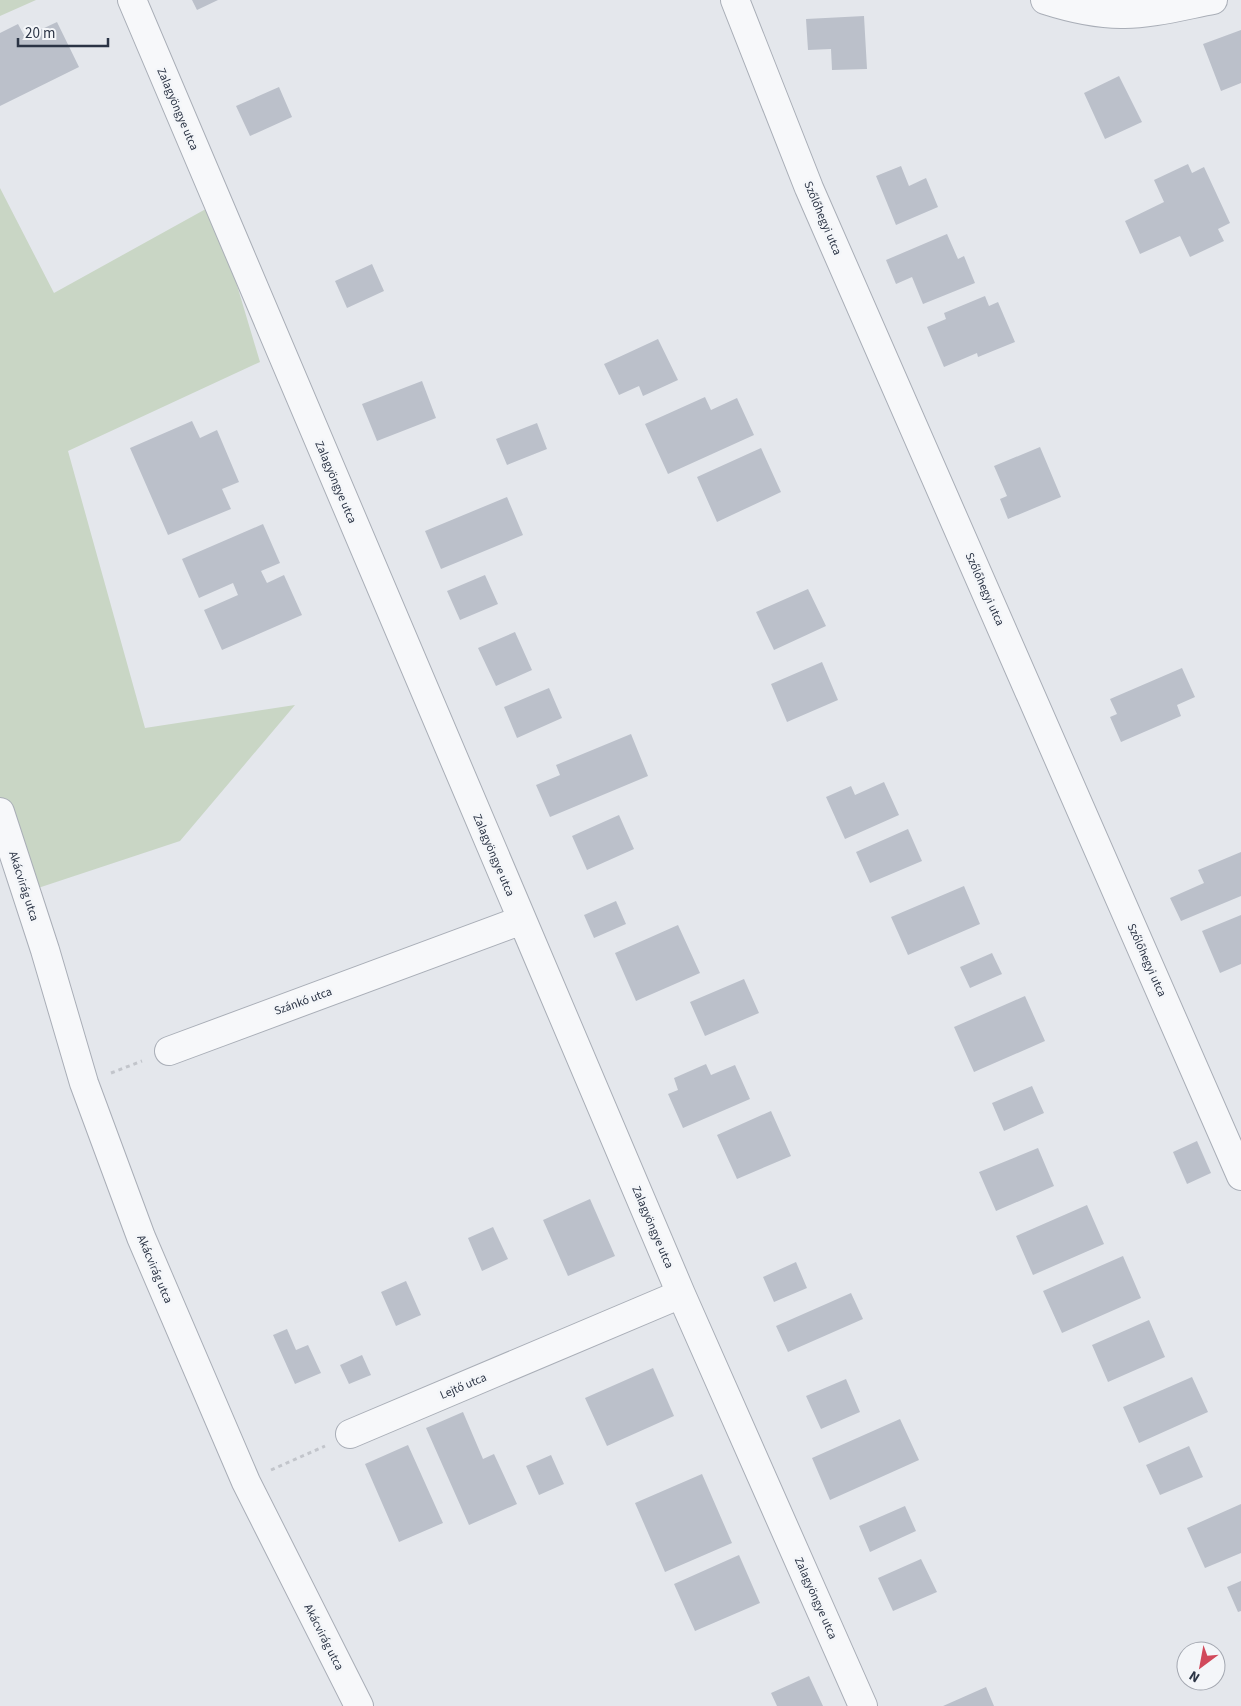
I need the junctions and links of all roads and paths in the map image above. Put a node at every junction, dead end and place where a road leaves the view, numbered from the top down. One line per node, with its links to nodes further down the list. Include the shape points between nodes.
1 (132, 0): 6 (street, Zalagyöngye utca)
2 (735, 0): 9 (street, Szőlőhegyi utca, via 809,188)
3 (1045, 0): 4 (street, via 1096,13 1123,14)
4 (1213, 0)
5 (0, 812): 8 (street, Akácvirág utca)
6 (522, 920): 7 (street, Szánkó utca); 10 (street, Zalagyöngye utca)
7 (169, 1051): 8 (path)
8 (84, 1083): 12 (street, Akácvirág utca, via 141,1236)
9 (1241, 1176)
10 (681, 1294): 11 (street, Lejtő utca); 14 (street, Zalagyöngye utca)
11 (350, 1434): 12 (path)
12 (246, 1482): 13 (street, Akácvirág utca)
13 (359, 1706)
14 (864, 1706)

